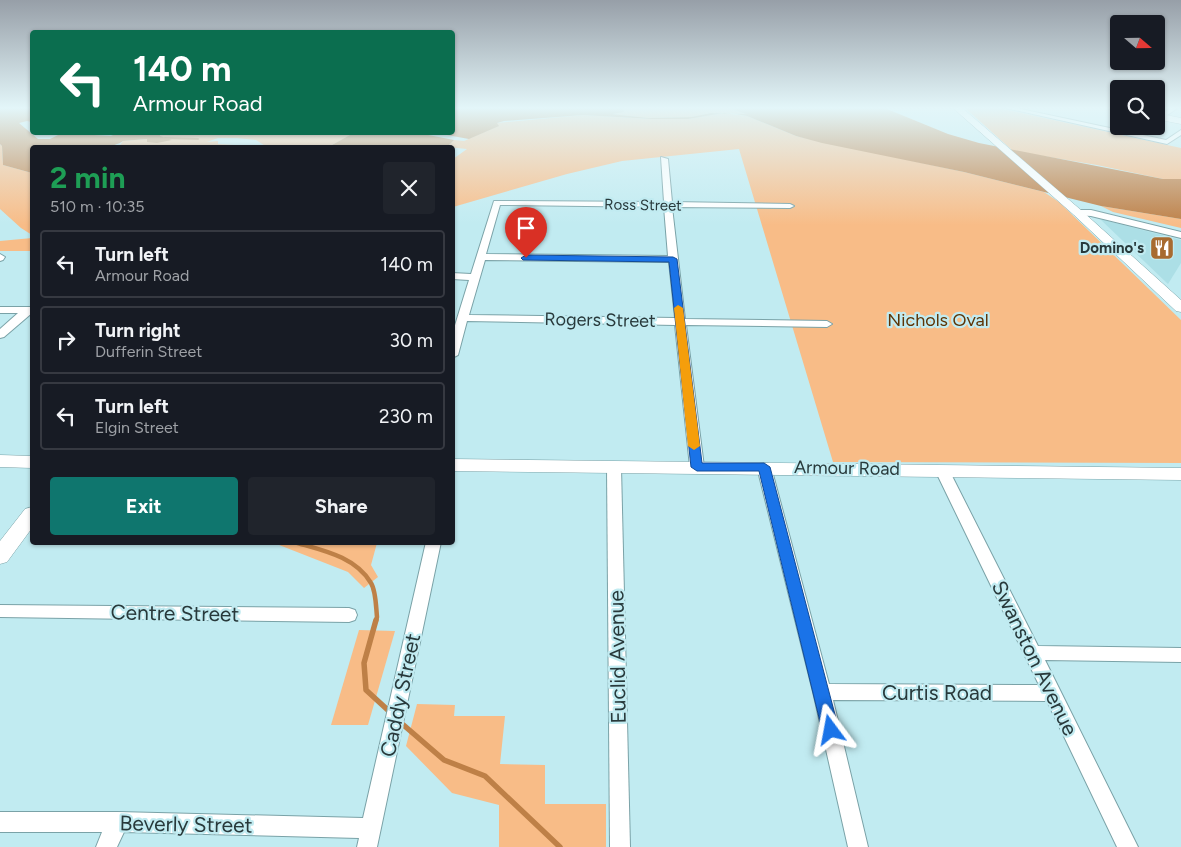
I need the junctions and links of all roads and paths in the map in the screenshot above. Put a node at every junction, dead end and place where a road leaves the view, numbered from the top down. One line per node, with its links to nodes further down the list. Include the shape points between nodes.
1 (1001, 147): 5 (main road)
2 (664, 159): 3 (street)
3 (669, 205): 4 (street, Ross Street); 7 (street, Ross Street, via 497,203); 8 (street)
4 (790, 206)
5 (1078, 213): 6 (street, via 1091,213); 11 (main road)
6 (1181, 235)
7 (481, 257): 8 (street); 10 (street)
8 (673, 259): 16 (street)
9 (455, 276): 10 (street)
10 (475, 277): 15 (street)
11 (1181, 308)
12 (0, 310): 13 (street)
13 (30, 310): 18 (street)
14 (455, 314): 15 (street, Rogers Street)
15 (463, 316): 16 (street, Rogers Street); 19 (street)
16 (680, 321): 17 (street, Rogers Street); 24 (street)
17 (827, 324)
18 (0, 335)
19 (455, 344)
20 (0, 461): 21 (main road)
21 (30, 462)
22 (455, 465): 23 (main road, Armour Road)
23 (614, 467): 24 (main road, Armour Road); 41 (street, Euclid Avenue)
24 (697, 467): 25 (main road, Armour Road)
25 (764, 467): 26 (main road, Armour Road); 35 (street)
26 (942, 470): 27 (main road, Armour Road); 33 (street, Swanston Avenue)
27 (1181, 474)
28 (30, 517): 30 (main road)
29 (433, 545): 39 (street, Caddy Street)
30 (0, 556)
31 (0, 611): 32 (street, Centre Street)
32 (349, 615)
33 (1032, 653): 34 (street); 36 (street, Swanston Avenue)
34 (1181, 655)
35 (822, 692): 36 (street, Curtis Road); 42 (street)
36 (1052, 693): 43 (street, Swanston Avenue)
37 (0, 822): 38 (street, Beverly Street)
38 (118, 822): 39 (street, Beverly Street); 40 (street)
39 (369, 837)
40 (106, 847)
41 (620, 847)
42 (858, 847)
43 (1128, 847)

